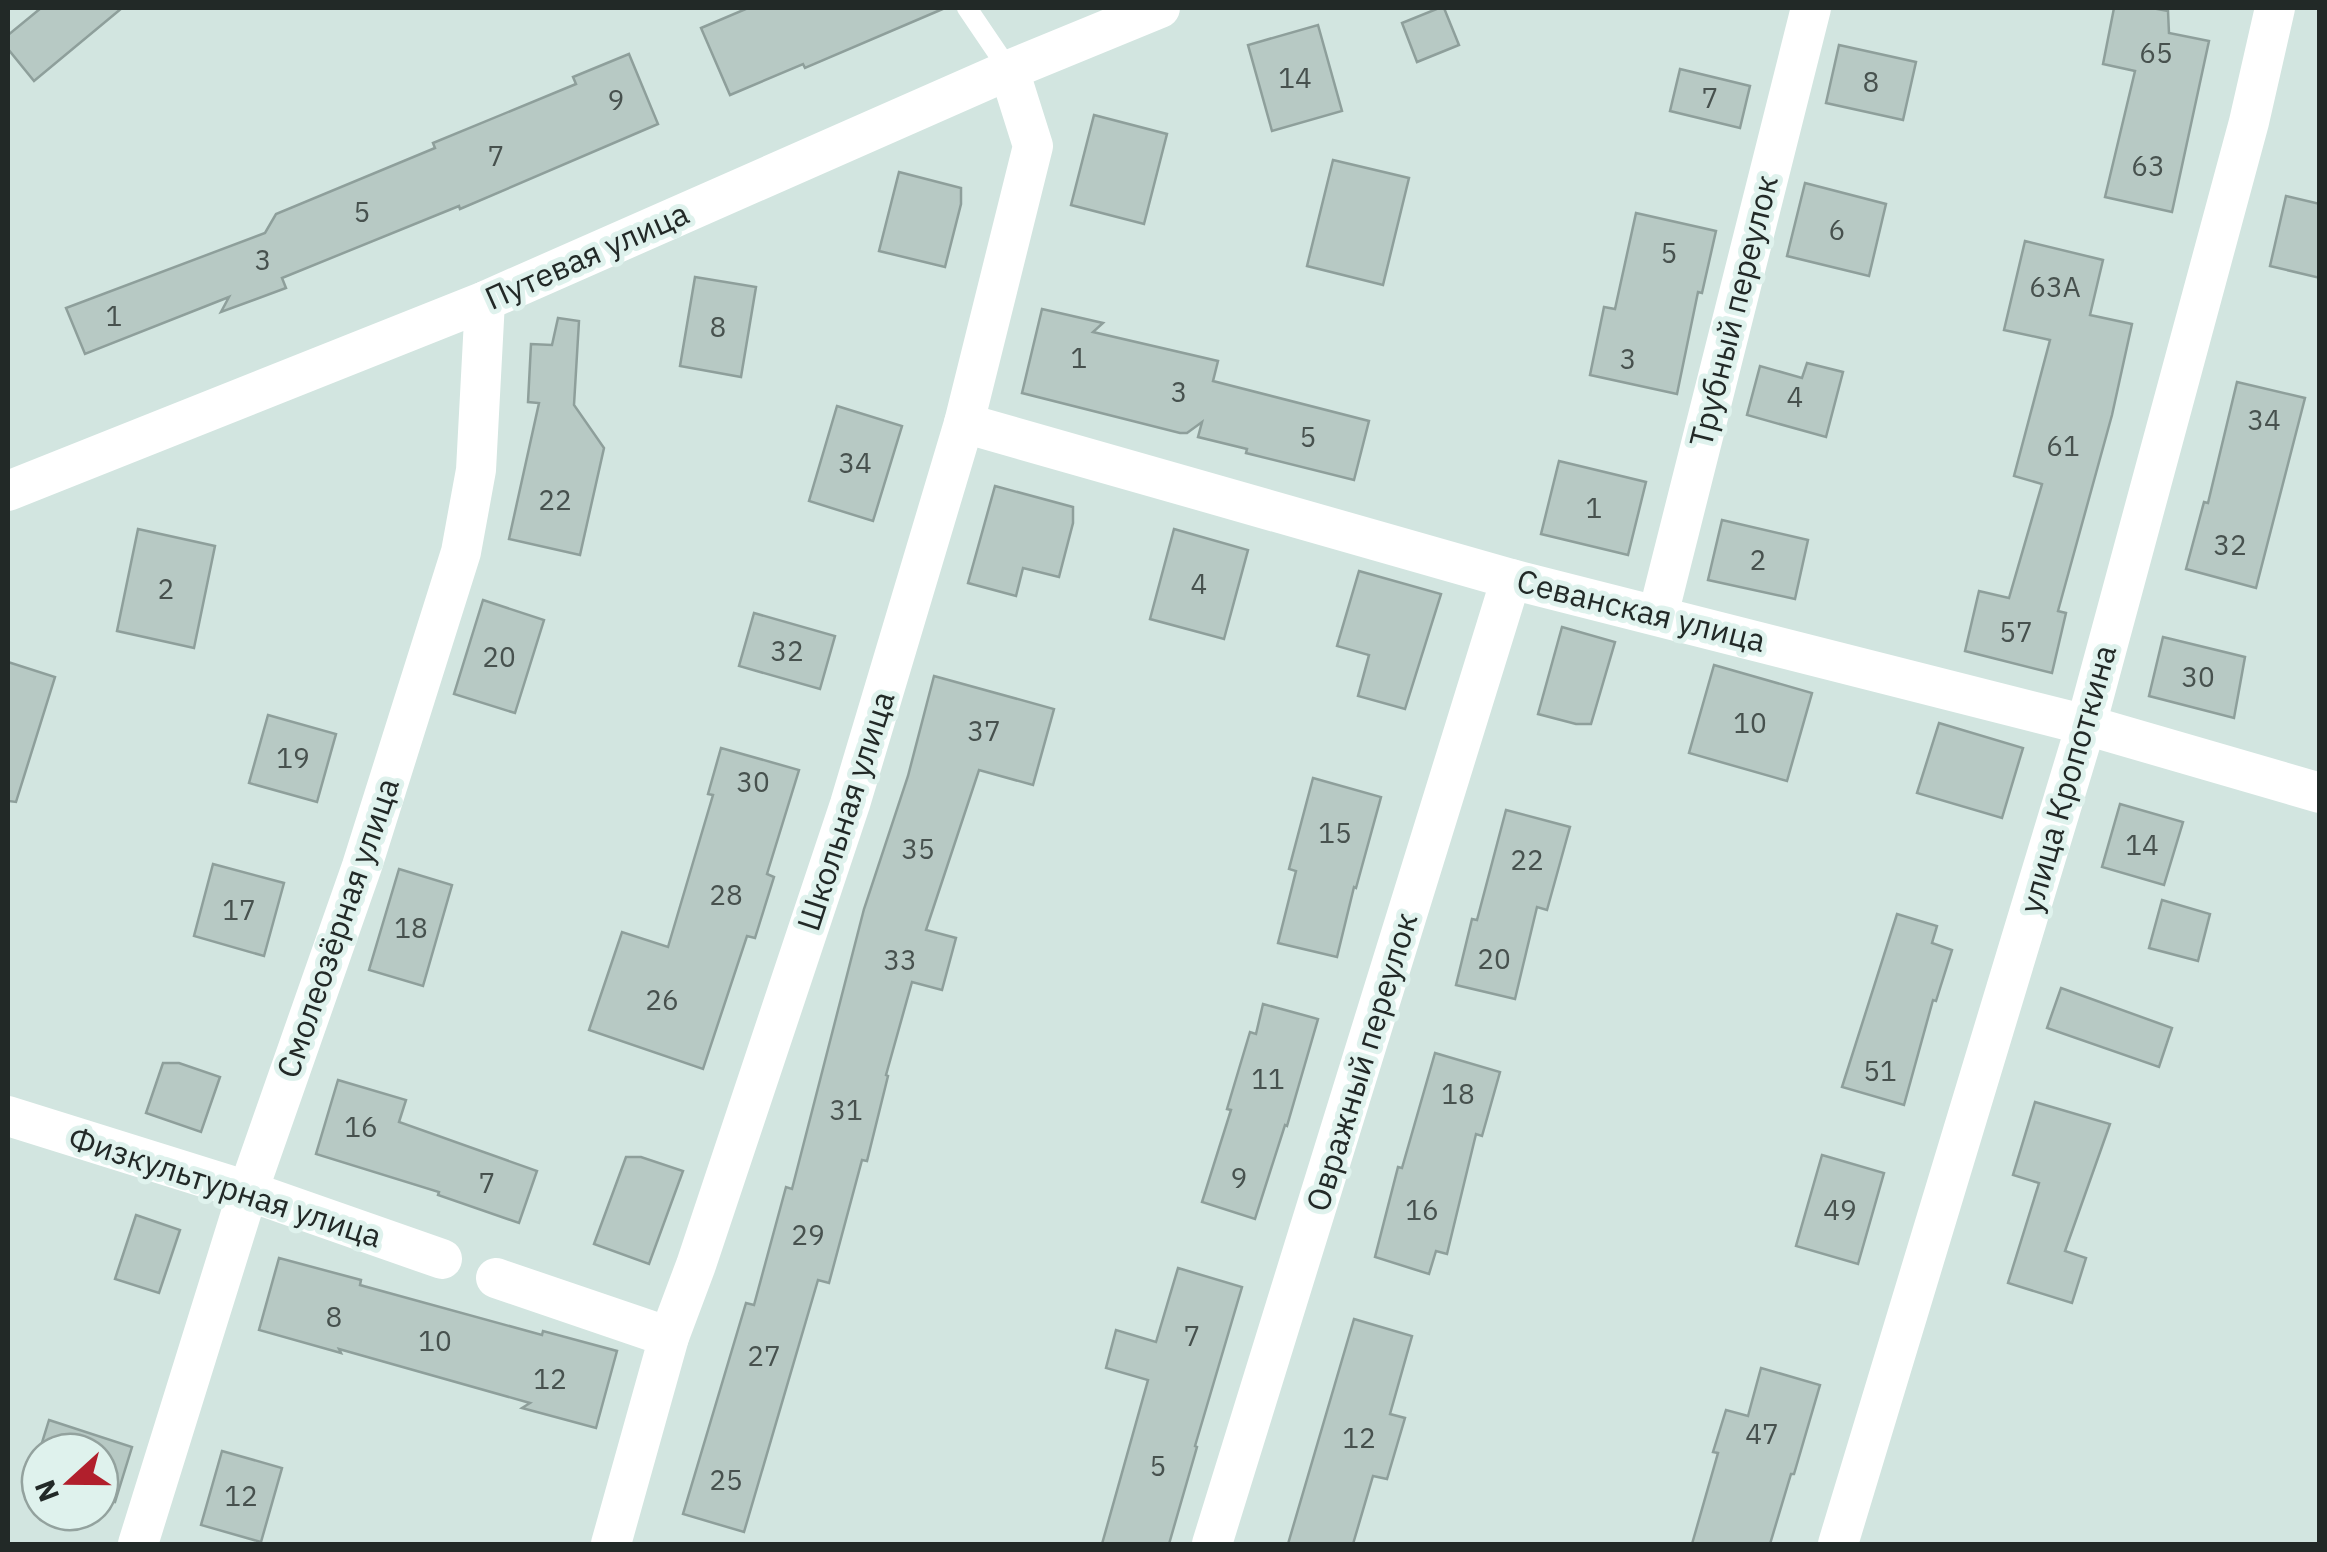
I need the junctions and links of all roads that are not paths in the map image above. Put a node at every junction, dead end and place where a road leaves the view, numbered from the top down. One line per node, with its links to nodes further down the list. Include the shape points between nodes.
1 (966, 8): 5 (lane)
2 (1160, 8): 5 (street, Путевая улица)
3 (1811, 8): 10 (street, Трубный переулок)
4 (2275, 8): 11 (street, улица Кропоткина)
5 (1009, 70): 6 (street, Путевая улица); 7 (street, Школьная улица, via 1034,146)
6 (485, 301): 8 (street, Путевая улица); 14 (street, Смолеозёрная улица, via 476,470 461,552 362,866)
7 (964, 424): 9 (street, Севанская улица); 17 (street, Школьная улица, via 850,804)
8 (8, 491)
9 (1511, 579): 10 (street, Севанская улица); 20 (street, Овражный переулок)
10 (1658, 614): 11 (street, Севанская улица)
11 (2086, 726): 12 (street, Севанская улица); 21 (street, улица Кропоткина)
12 (2320, 793)
13 (8, 1116): 14 (street, Физкультурная улица)
14 (248, 1191): 15 (street, Физкультурная улица); 18 (street, Смолеозёрная улица)
15 (442, 1259)
16 (496, 1278): 17 (street)
17 (669, 1338): 19 (street, Школьная улица)
18 (138, 1544)
19 (611, 1544)
20 (1212, 1544)
21 (1838, 1544)

